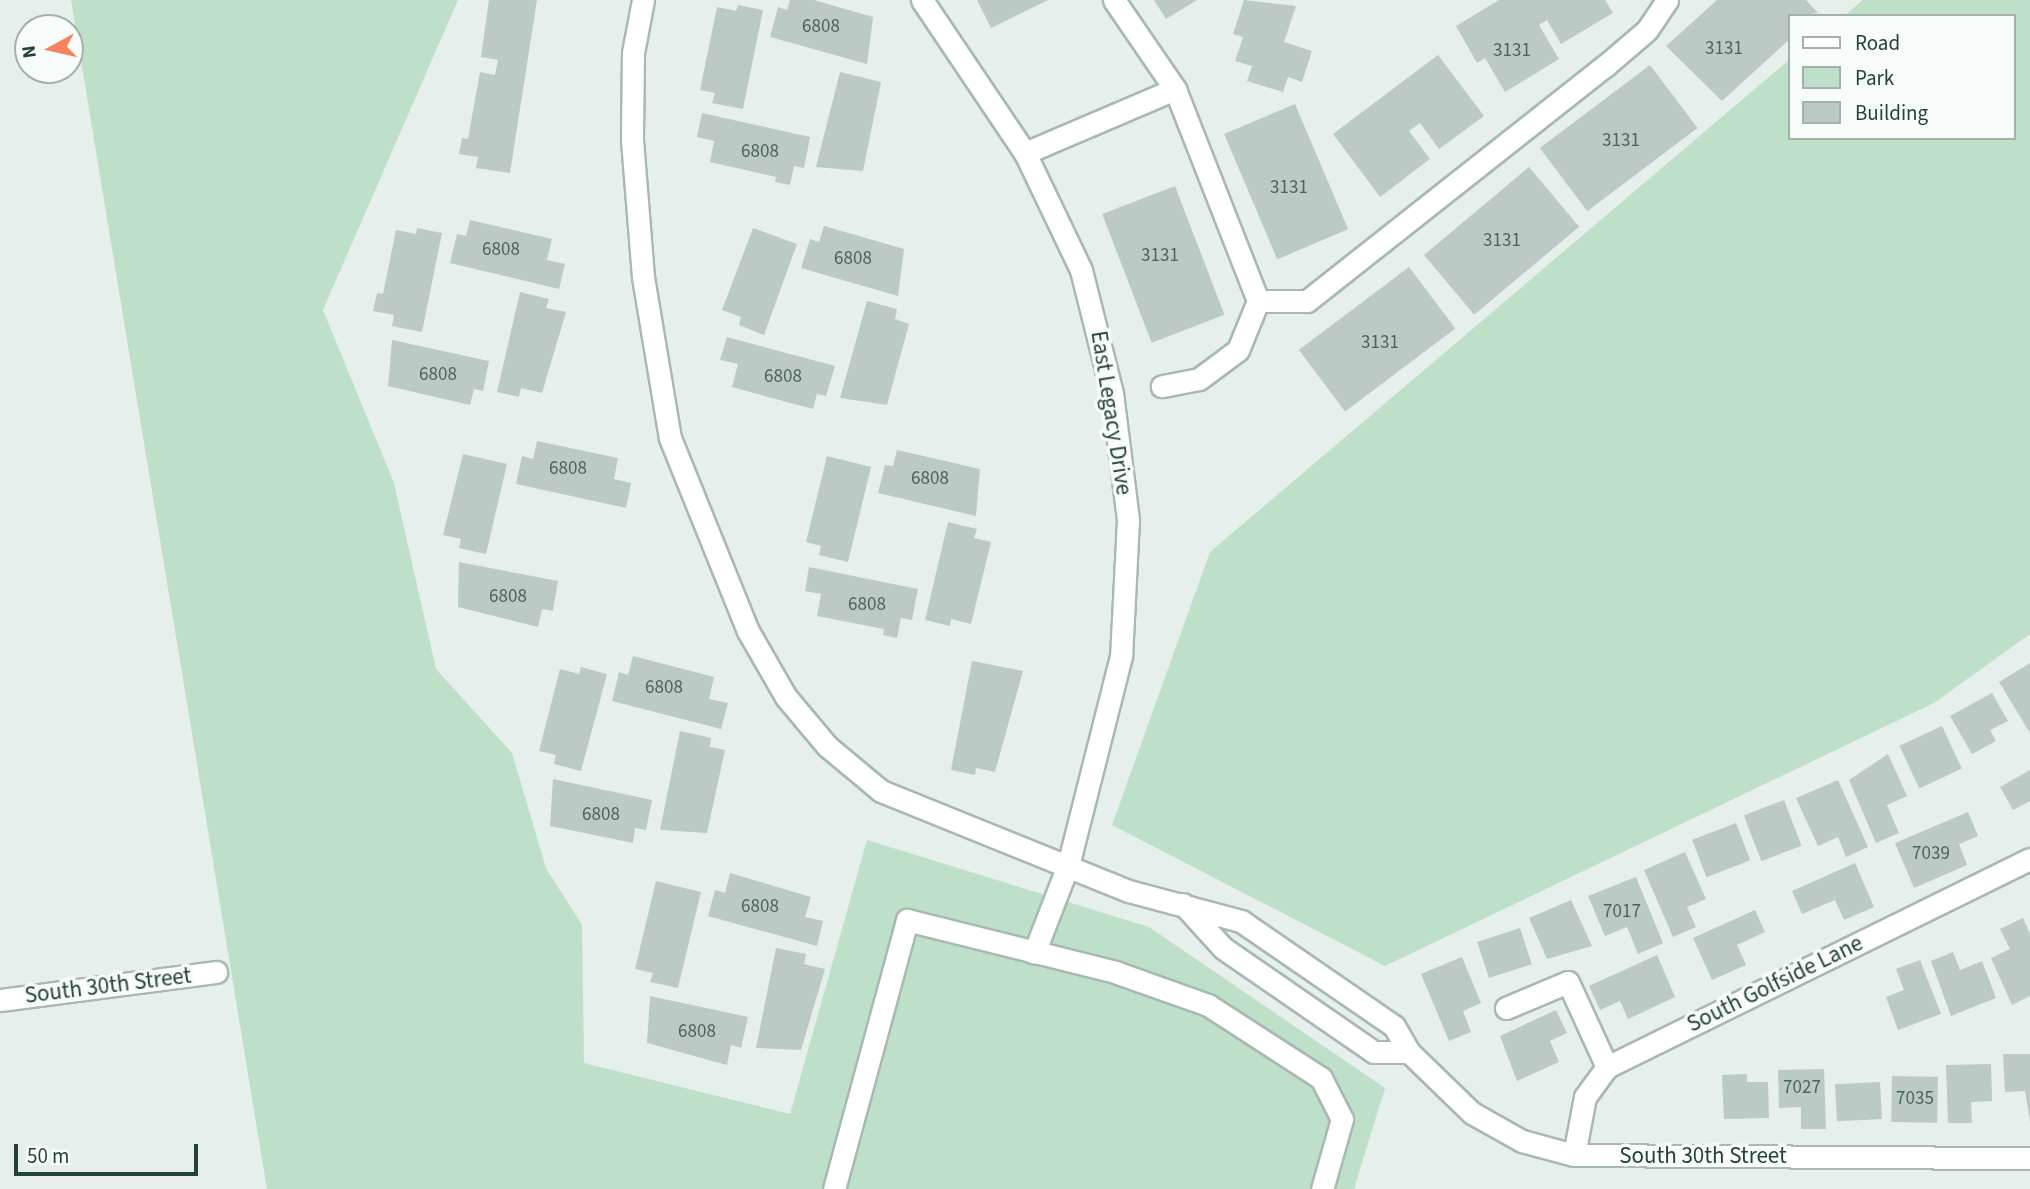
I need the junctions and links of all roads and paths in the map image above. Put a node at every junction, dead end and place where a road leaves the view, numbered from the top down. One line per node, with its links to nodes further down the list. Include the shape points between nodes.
1 (643, 0): 10 (street, South 30th Street, via 633,53 632,140 643,277 670,438 748,631 786,697 827,746 881,791)
2 (922, 0): 6 (street, East Legacy Drive)
3 (1114, 0): 5 (street)
4 (1667, 0): 7 (street, via 1647,30 1605,66 1307,302)
5 (1175, 89): 6 (street); 7 (street)
6 (1025, 153): 10 (street, East Legacy Drive, via 1081,270 1098,330 1128,520 1121,656)
7 (1258, 301): 8 (street, via 1238,350 1199,379)
8 (1162, 386)
9 (2030, 859): 19 (street, South Golfside Lane)
10 (1068, 865): 11 (street, South 30th Street, via 1129,891); 12 (street, East Legacy Drive)
11 (1182, 903): 13 (street, South 30th Street, via 1241,921); 15 (street, via 1223,948)
12 (1034, 953): 22 (street, via 907,920); 23 (street, via 1115,972 1208,1005 1321,1078 1342,1119)
13 (1299, 964): 15 (street); 18 (street, South 30th Street, via 1394,1026)
14 (216, 972): 16 (street, South 30th Street)
15 (1283, 991): 18 (street, via 1374,1052)
16 (0, 1000)
17 (1506, 1008): 19 (street, via 1568,982)
18 (1409, 1052): 20 (street, South 30th Street, via 1472,1113 1522,1141)
19 (1607, 1067): 20 (street, South Golfside Lane, via 1585,1097)
20 (1574, 1155): 21 (street, South 30th Street)
21 (2030, 1158)
22 (834, 1189)
23 (1322, 1189)

